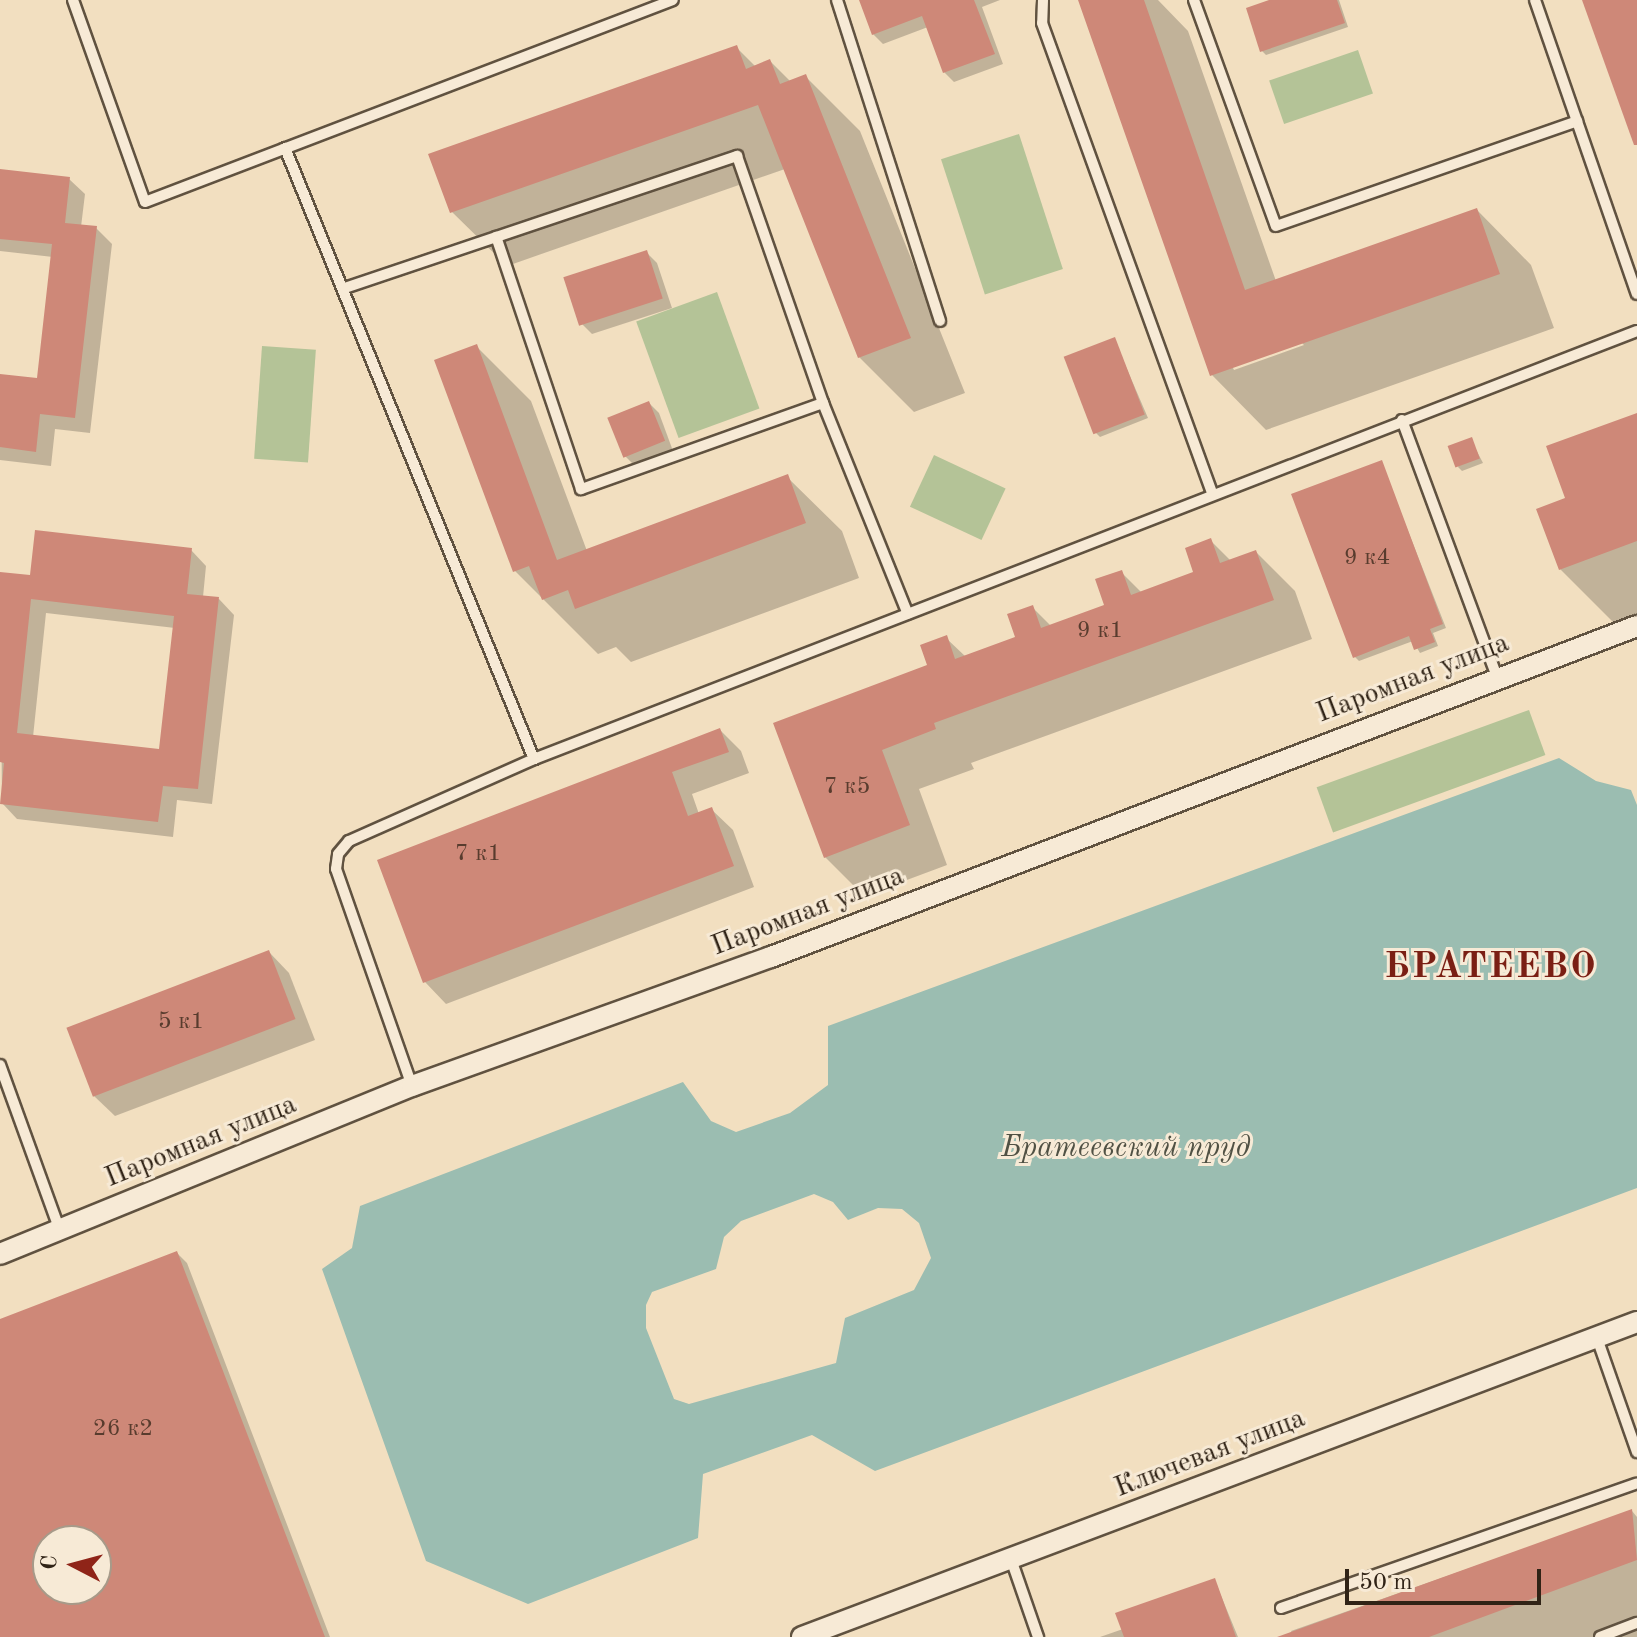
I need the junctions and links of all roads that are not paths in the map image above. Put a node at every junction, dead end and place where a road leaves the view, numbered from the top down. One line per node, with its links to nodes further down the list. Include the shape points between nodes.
1 (73, 0): 8 (lane, via 145,202)
2 (673, 0): 8 (lane)
3 (837, 0): 12 (lane)
4 (1043, 0): 16 (lane, via 1042,23)
5 (1194, 0): 7 (lane, via 1276,226)
6 (1535, 0): 7 (lane)
7 (1577, 121): 11 (lane)
8 (285, 148): 10 (lane)
9 (496, 237): 10 (lane); 14 (lane, via 737,156); 14 (lane, via 581,489)
10 (345, 288): 20 (lane)
11 (1637, 294)
12 (940, 321)
13 (1637, 331): 15 (lane)
14 (823, 403): 17 (lane)
15 (1402, 420): 16 (lane); 19 (lane)
16 (1212, 492): 17 (lane)
17 (908, 614): 20 (lane)
18 (1637, 626): 19 (street, Паромная улица)
19 (1497, 677): 22 (street, Паромная улица, via 771,957)
20 (534, 759): 22 (lane, via 349,841 338,854 336,869)
21 (0, 1065): 23 (lane)
22 (412, 1086): 23 (street, Паромная улица)
23 (60, 1231): 24 (street, Паромная улица)
24 (0, 1254)
25 (1637, 1322): 26 (street, Ключевая улица)
26 (1597, 1338): 27 (lane); 29 (street, Ключевая улица)
27 (1637, 1452)
28 (1637, 1483): 30 (lane)
29 (1011, 1559): 32 (street, Ключевая улица); 33 (lane)
30 (1281, 1608)
31 (1637, 1623): 34 (lane)
32 (802, 1637)
33 (1038, 1637)
34 (1600, 1637)

